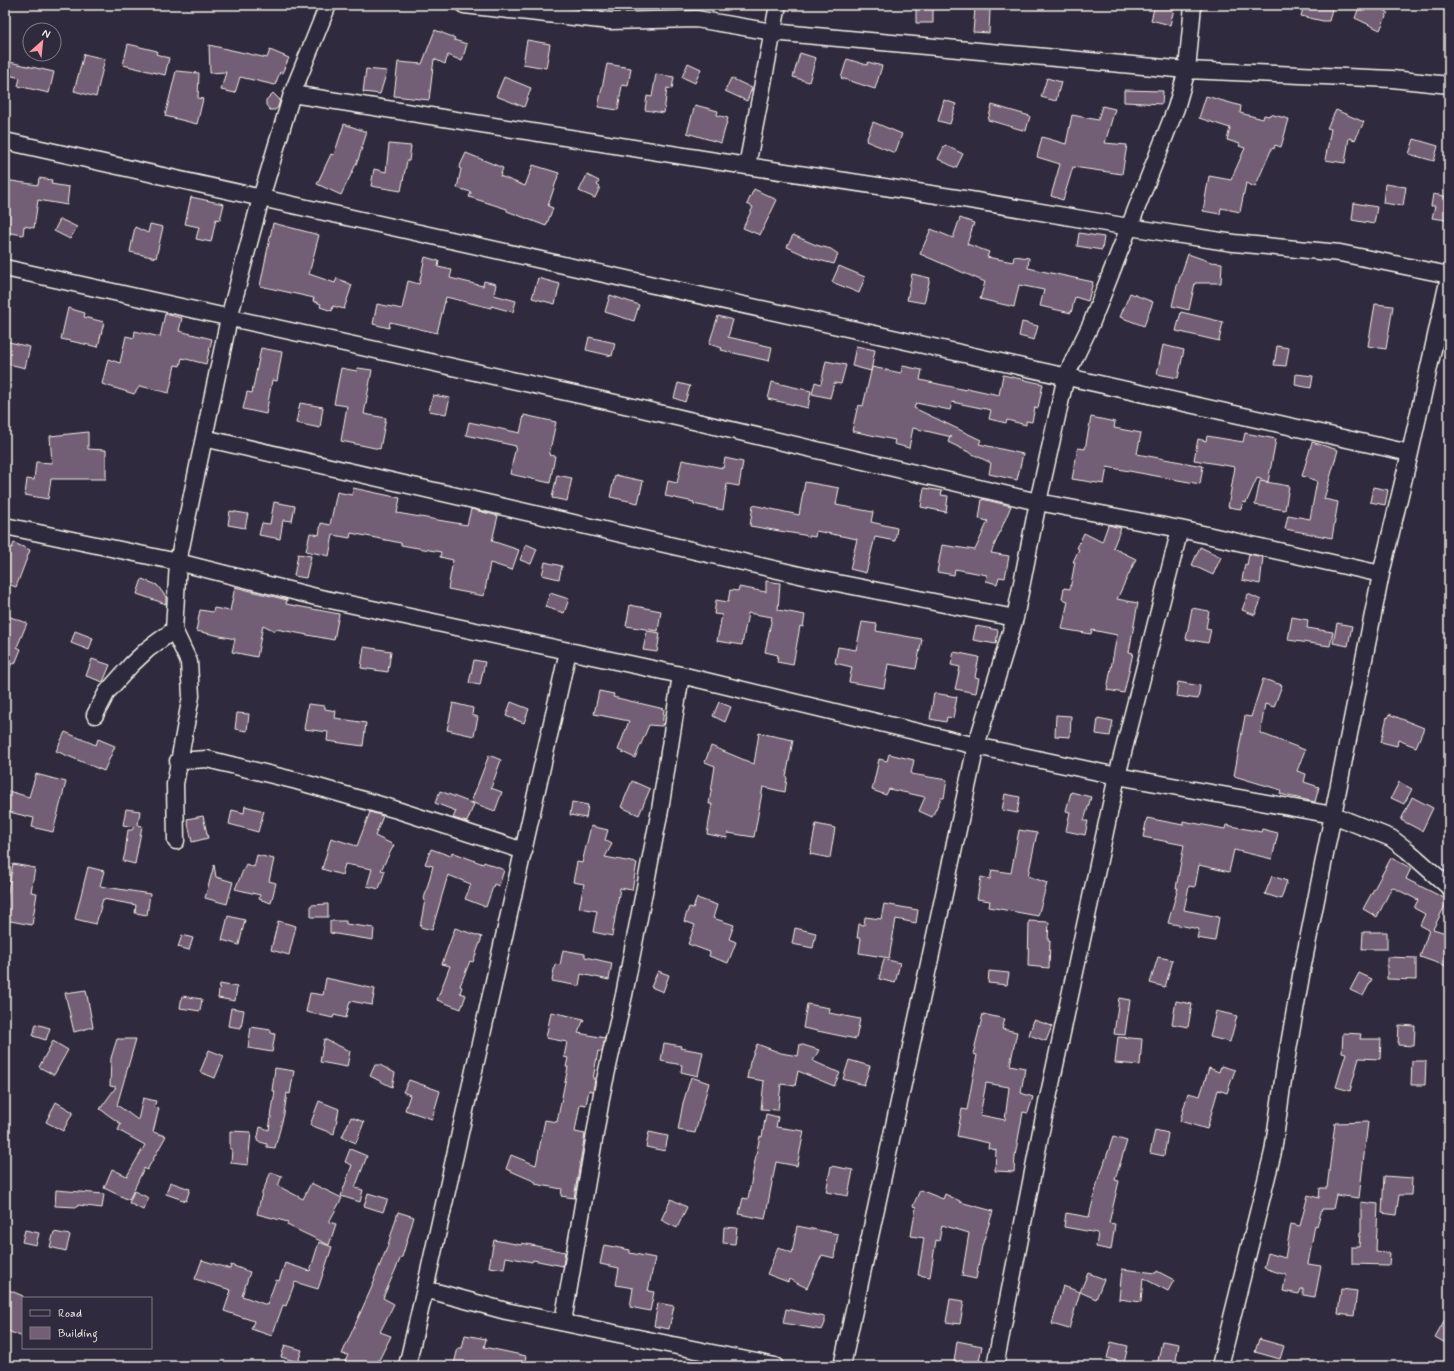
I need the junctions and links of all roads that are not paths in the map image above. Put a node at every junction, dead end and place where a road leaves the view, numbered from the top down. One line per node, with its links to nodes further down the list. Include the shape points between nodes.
1 (328, 5): 8 (street)
2 (464, 5): 5 (street, via 610,21 696,18)
3 (778, 5): 5 (street)
4 (1193, 5): 6 (street)
5 (772, 32): 6 (street); 10 (street)
6 (1187, 70): 7 (street, via 1392,79); 12 (street, via 1176,108)
7 (1449, 85)
8 (292, 94): 10 (street); 11 (street)
9 (5, 141): 11 (street)
10 (747, 166): 12 (street, via 970,200)
11 (261, 198): 15 (street); 16 (street)
12 (1129, 228): 14 (street, via 1234,243 1340,253); 16 (street, via 1091,324)
13 (5, 268): 15 (street)
14 (1449, 276): 18 (street)
15 (229, 318): 17 (street); 19 (street, via 629,406)
16 (1066, 376): 18 (street); 19 (street)
17 (204, 438): 22 (street); 24 (street, via 817,579)
18 (1410, 453): 23 (street)
19 (1038, 502): 21 (street); 24 (street)
20 (5, 526): 22 (street)
21 (1180, 529): 23 (street); 31 (street)
22 (178, 562): 25 (street); 26 (street, via 316,597)
23 (1381, 574): 32 (street)
24 (1015, 618): 29 (street)
25 (174, 630): 28 (street, via 131,665 107,692); 30 (street, via 189,662 191,696)
26 (568, 651): 27 (street); 34 (street)
27 (681, 674): 29 (street); 37 (street, via 660,810 602,1093)
28 (95, 715)
29 (976, 746): 31 (street); 40 (street)
30 (178, 761): 33 (street, via 175,784); 34 (street, via 207,760 297,781)
31 (1117, 776): 32 (street); 41 (street, via 1041,1131)
32 (1333, 816): 35 (street, via 1391,838); 42 (street, via 1302,970 1273,1152)
33 (176, 841)
34 (524, 851): 36 (street)
35 (1449, 887)
36 (425, 1289): 37 (street, via 506,1311); 38 (street)
37 (563, 1322): 39 (street)
38 (407, 1366)
39 (775, 1366)
40 (842, 1366)
41 (996, 1366)
42 (1220, 1366)

